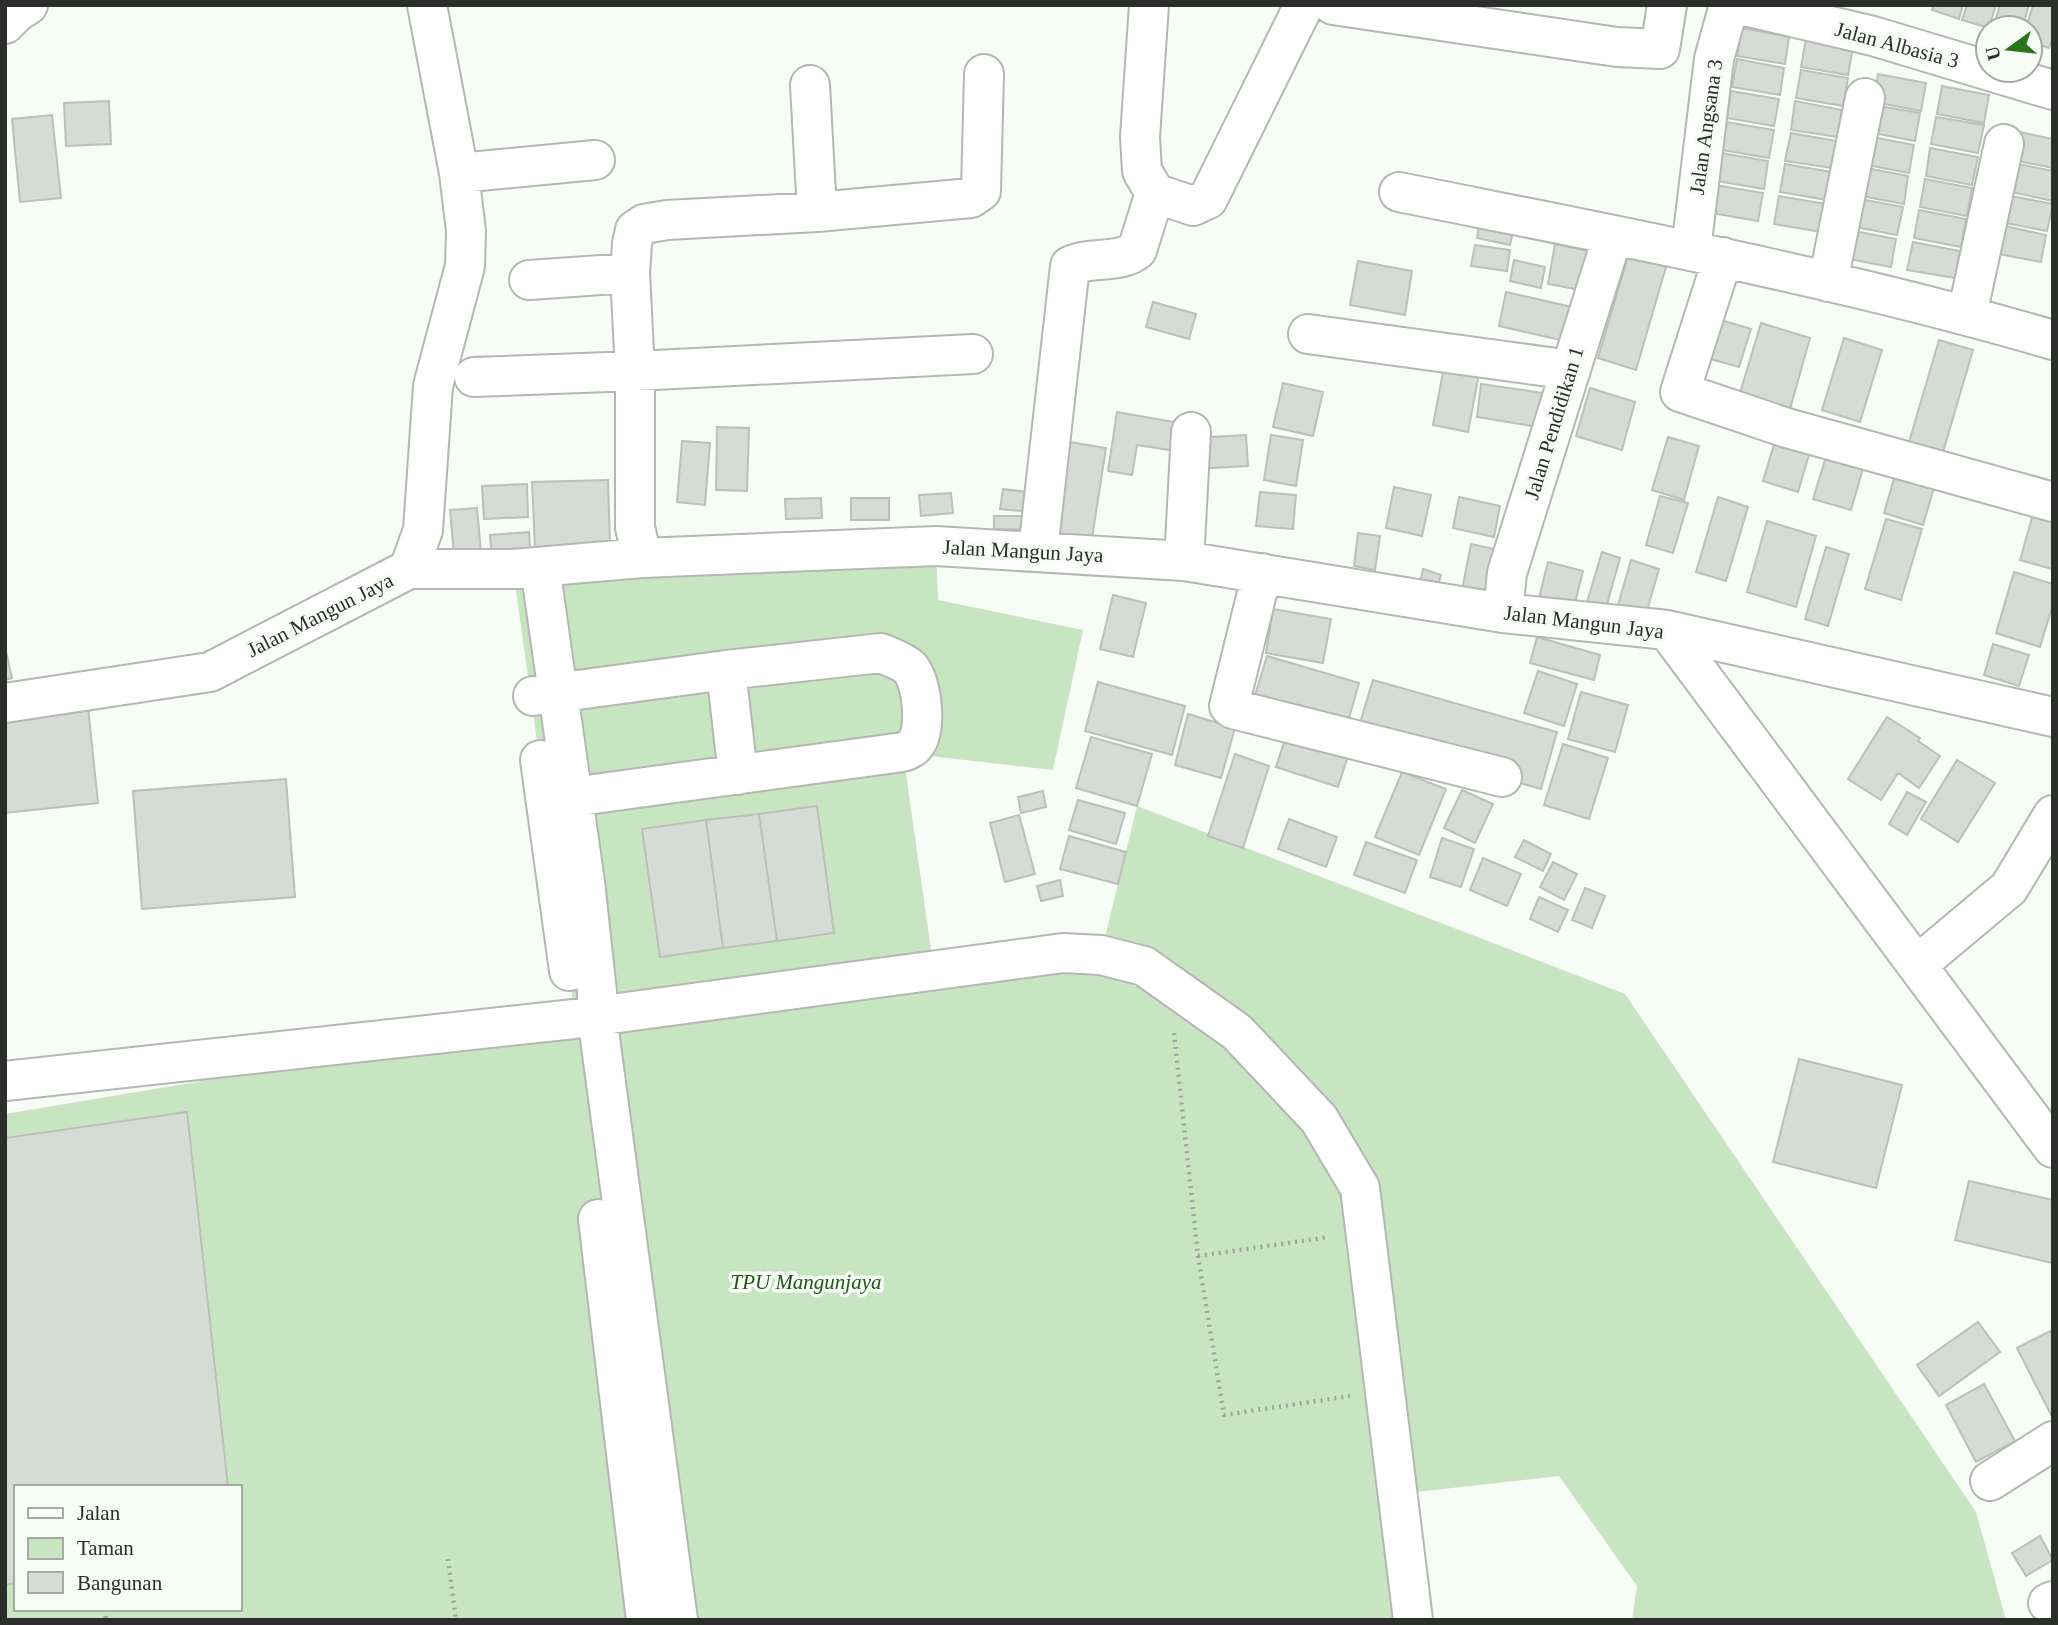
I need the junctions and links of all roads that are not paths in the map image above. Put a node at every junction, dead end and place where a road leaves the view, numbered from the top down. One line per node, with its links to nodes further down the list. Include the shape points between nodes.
1 (28, 5): 9 (street)
2 (428, 5): 16 (street)
3 (1149, 5): 18 (street, via 1140,137 1142,171)
4 (1304, 5): 18 (street, via 1208,199 1193,206)
5 (1333, 5): 6 (street, via 1617,47 1660,49)
6 (1667, 5)
7 (1729, 5): 21 (street, Jalan Angsana 3, via 1714,59)
8 (1741, 5): 12 (street, Jalan Albasia 3, via 1873,36)
9 (5, 24)
10 (984, 74): 19 (street, via 981,191 964,199)
11 (810, 85): 19 (street)
12 (2053, 90)
13 (1865, 98): 24 (street)
14 (2004, 144): 25 (street)
15 (595, 160): 16 (street)
16 (459, 173): 38 (street, via 466,231 464,266 433,386 423,530)
17 (1399, 192): 20 (street)
18 (1155, 193): 34 (street, via 1137,250 1130,256 1070,266)
19 (817, 212): 22 (street, via 644,224 635,230)
20 (1613, 235): 21 (street); 29 (street, Jalan Pendidikan 1)
21 (1707, 254): 24 (street); 33 (street, Jalan Angsana 3, via 1680,392 1787,428)
22 (630, 273): 23 (street); 30 (street)
23 (529, 280)
24 (1828, 282): 25 (street)
25 (1968, 315): 27 (street)
26 (1308, 334): 29 (street)
27 (2053, 340)
28 (973, 354): 30 (street)
29 (1571, 370): 40 (street, Jalan Pendidikan 1, via 1507,573)
30 (635, 371): 31 (street); 35 (street, via 635,527)
31 (474, 377)
32 (1191, 432): 36 (street)
33 (2053, 502)
34 (1038, 551): 35 (street, Jalan Mangun Jaya, via 936,546); 36 (street, Jalan Mangun Jaya)
35 (642, 558): 37 (street, Jalan Mangun Jaya)
36 (1184, 561): 39 (street, Jalan Mangun Jaya)
37 (527, 568): 38 (street, Jalan Mangun Jaya); 43 (street)
38 (409, 569): 44 (street, Jalan Mangun Jaya, via 210,672)
39 (1262, 573): 40 (street, Jalan Mangun Jaya); 47 (street, via 1229,706)
40 (1503, 613): 41 (street, Jalan Mangun Jaya)
41 (1667, 630): 45 (street, Jalan Mangun Jaya); 50 (street)
42 (726, 670): 43 (street); 46 (street); 46 (street, via 881,653 911,669 919,690 922,728 912,748)
43 (544, 694): 48 (street); 51 (street, via 572,994)
44 (5, 703)
45 (2053, 717)
46 (738, 775): 48 (street)
47 (1502, 778)
48 (572, 797): 51 (street, via 597,992)
49 (2053, 815): 50 (street, via 2009,888)
50 (1917, 965): 53 (street)
51 (585, 1017): 52 (street); 56 (street); 57 (street); 58 (street, via 1063,953 1101,954 1144,966 1237,1032 1319,1119 1360,1188)
52 (5, 1081)
53 (2053, 1148)
54 (2053, 1441): 55 (street)
55 (1990, 1481)
56 (646, 1620)
57 (678, 1620)
58 (1413, 1620)

